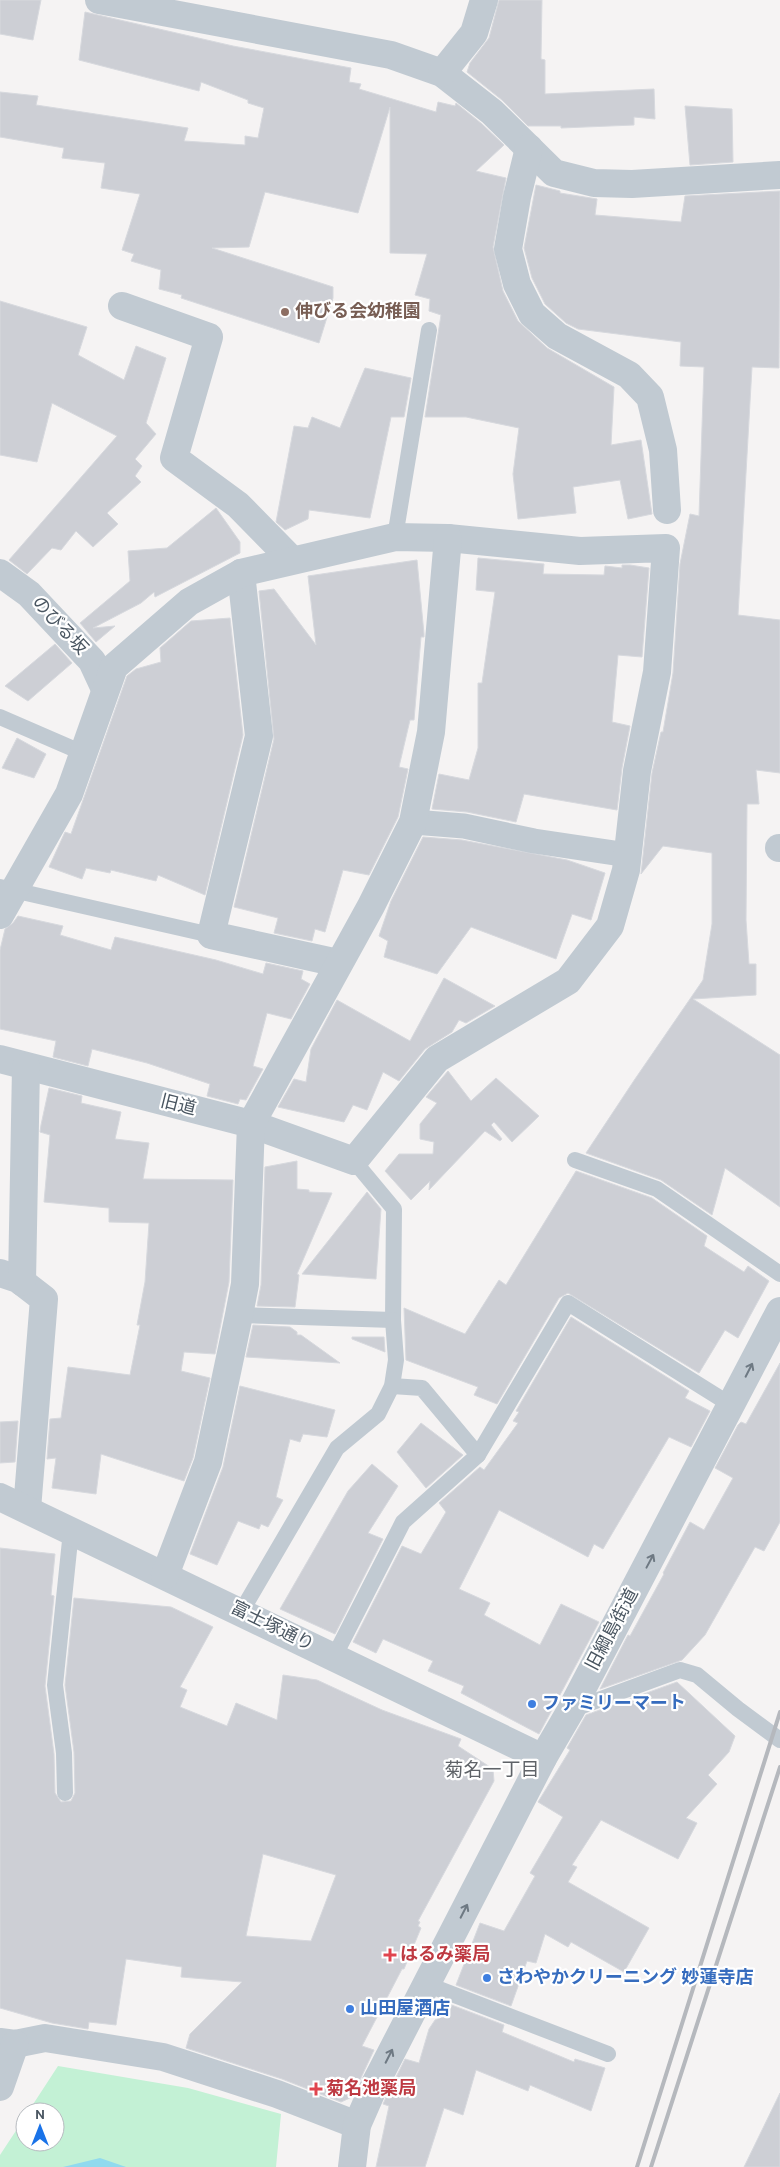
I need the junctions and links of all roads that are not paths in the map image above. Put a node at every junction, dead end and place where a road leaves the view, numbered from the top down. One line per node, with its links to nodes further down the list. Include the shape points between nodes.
1 (99, 0): 3 (street, via 391,55)
2 (484, 0): 3 (street, via 474,33)
3 (442, 73): 4 (street, via 492,112)
4 (529, 148): 5 (street, via 554,173 594,183 632,184); 8 (street, via 516,197 508,249 516,284 532,314 557,336 628,375 650,397 662,450)
5 (780, 175)
6 (122, 306): 11 (street, via 209,337 174,458 238,505)
7 (429, 330): 9 (lane)
8 (667, 510)
9 (395, 537): 10 (street); 11 (street)
10 (448, 538): 17 (street, via 430,732); 18 (street, via 580,550 666,548 657,672 637,771)
11 (292, 560): 13 (street)
12 (0, 573): 14 (street, のびる坂, via 29,594 92,661)
13 (242, 573): 14 (street, via 189,602 114,667); 21 (street, via 259,736)
14 (105, 689): 16 (street)
15 (0, 717): 16 (lane)
16 (83, 753): 19 (street, via 70,794)
17 (413, 822): 18 (street, via 464,826 534,841); 22 (street)
18 (628, 855): 27 (street, via 610,926 568,981 437,1060)
19 (7, 890): 20 (street); 21 (lane)
20 (0, 915)
21 (211, 935): 22 (street)
22 (338, 963): 25 (street)
23 (0, 1059): 24 (street, 旧道)
24 (26, 1067): 25 (street, 旧道); 29 (street)
25 (251, 1124): 27 (street, 旧道); 31 (street, via 245,1284)
26 (575, 1160): 28 (lane, via 657,1189)
27 (354, 1161): 32 (lane, via 394,1209)
28 (780, 1274)
29 (11, 1278): 37 (street, via 44,1299)
30 (780, 1311): 34 (street, 旧綱島街道, one-way to 30)
31 (239, 1315): 32 (lane); 39 (street, via 208,1462)
32 (393, 1320): 33 (lane, via 396,1360)
33 (392, 1386): 35 (lane, via 422,1388); 40 (lane, via 378,1414 337,1448)
34 (731, 1405): 35 (lane, via 568,1303); 42 (street, 旧綱島街道, one-way to 34)
35 (478, 1455): 41 (lane, via 403,1522)
36 (0, 1497): 37 (street, 富士塚通り)
37 (27, 1509): 38 (street, 富士塚通り)
38 (71, 1531): 39 (street, 富士塚通り); 45 (lane, via 55,1685)
39 (165, 1576): 40 (street, 富士塚通り)
40 (241, 1612): 41 (street, 富士塚通り)
41 (334, 1657): 44 (street, 富士塚通り)
42 (571, 1710): 43 (lane, via 680,1670 698,1675); 44 (street, 旧綱島街道)
43 (780, 1740)
44 (543, 1758): 46 (street, 旧綱島街道, one-way to 44)
45 (66, 1793)
46 (426, 1984): 48 (lane); 50 (street, 旧綱島街道, one-way to 46, via 374,2084)
47 (8, 2043): 49 (street); 50 (street, via 45,2038 163,2057 277,2094)
48 (608, 2054)
49 (0, 2087)
50 (357, 2126): 51 (street, 旧綱島街道)
51 (357, 2163)

